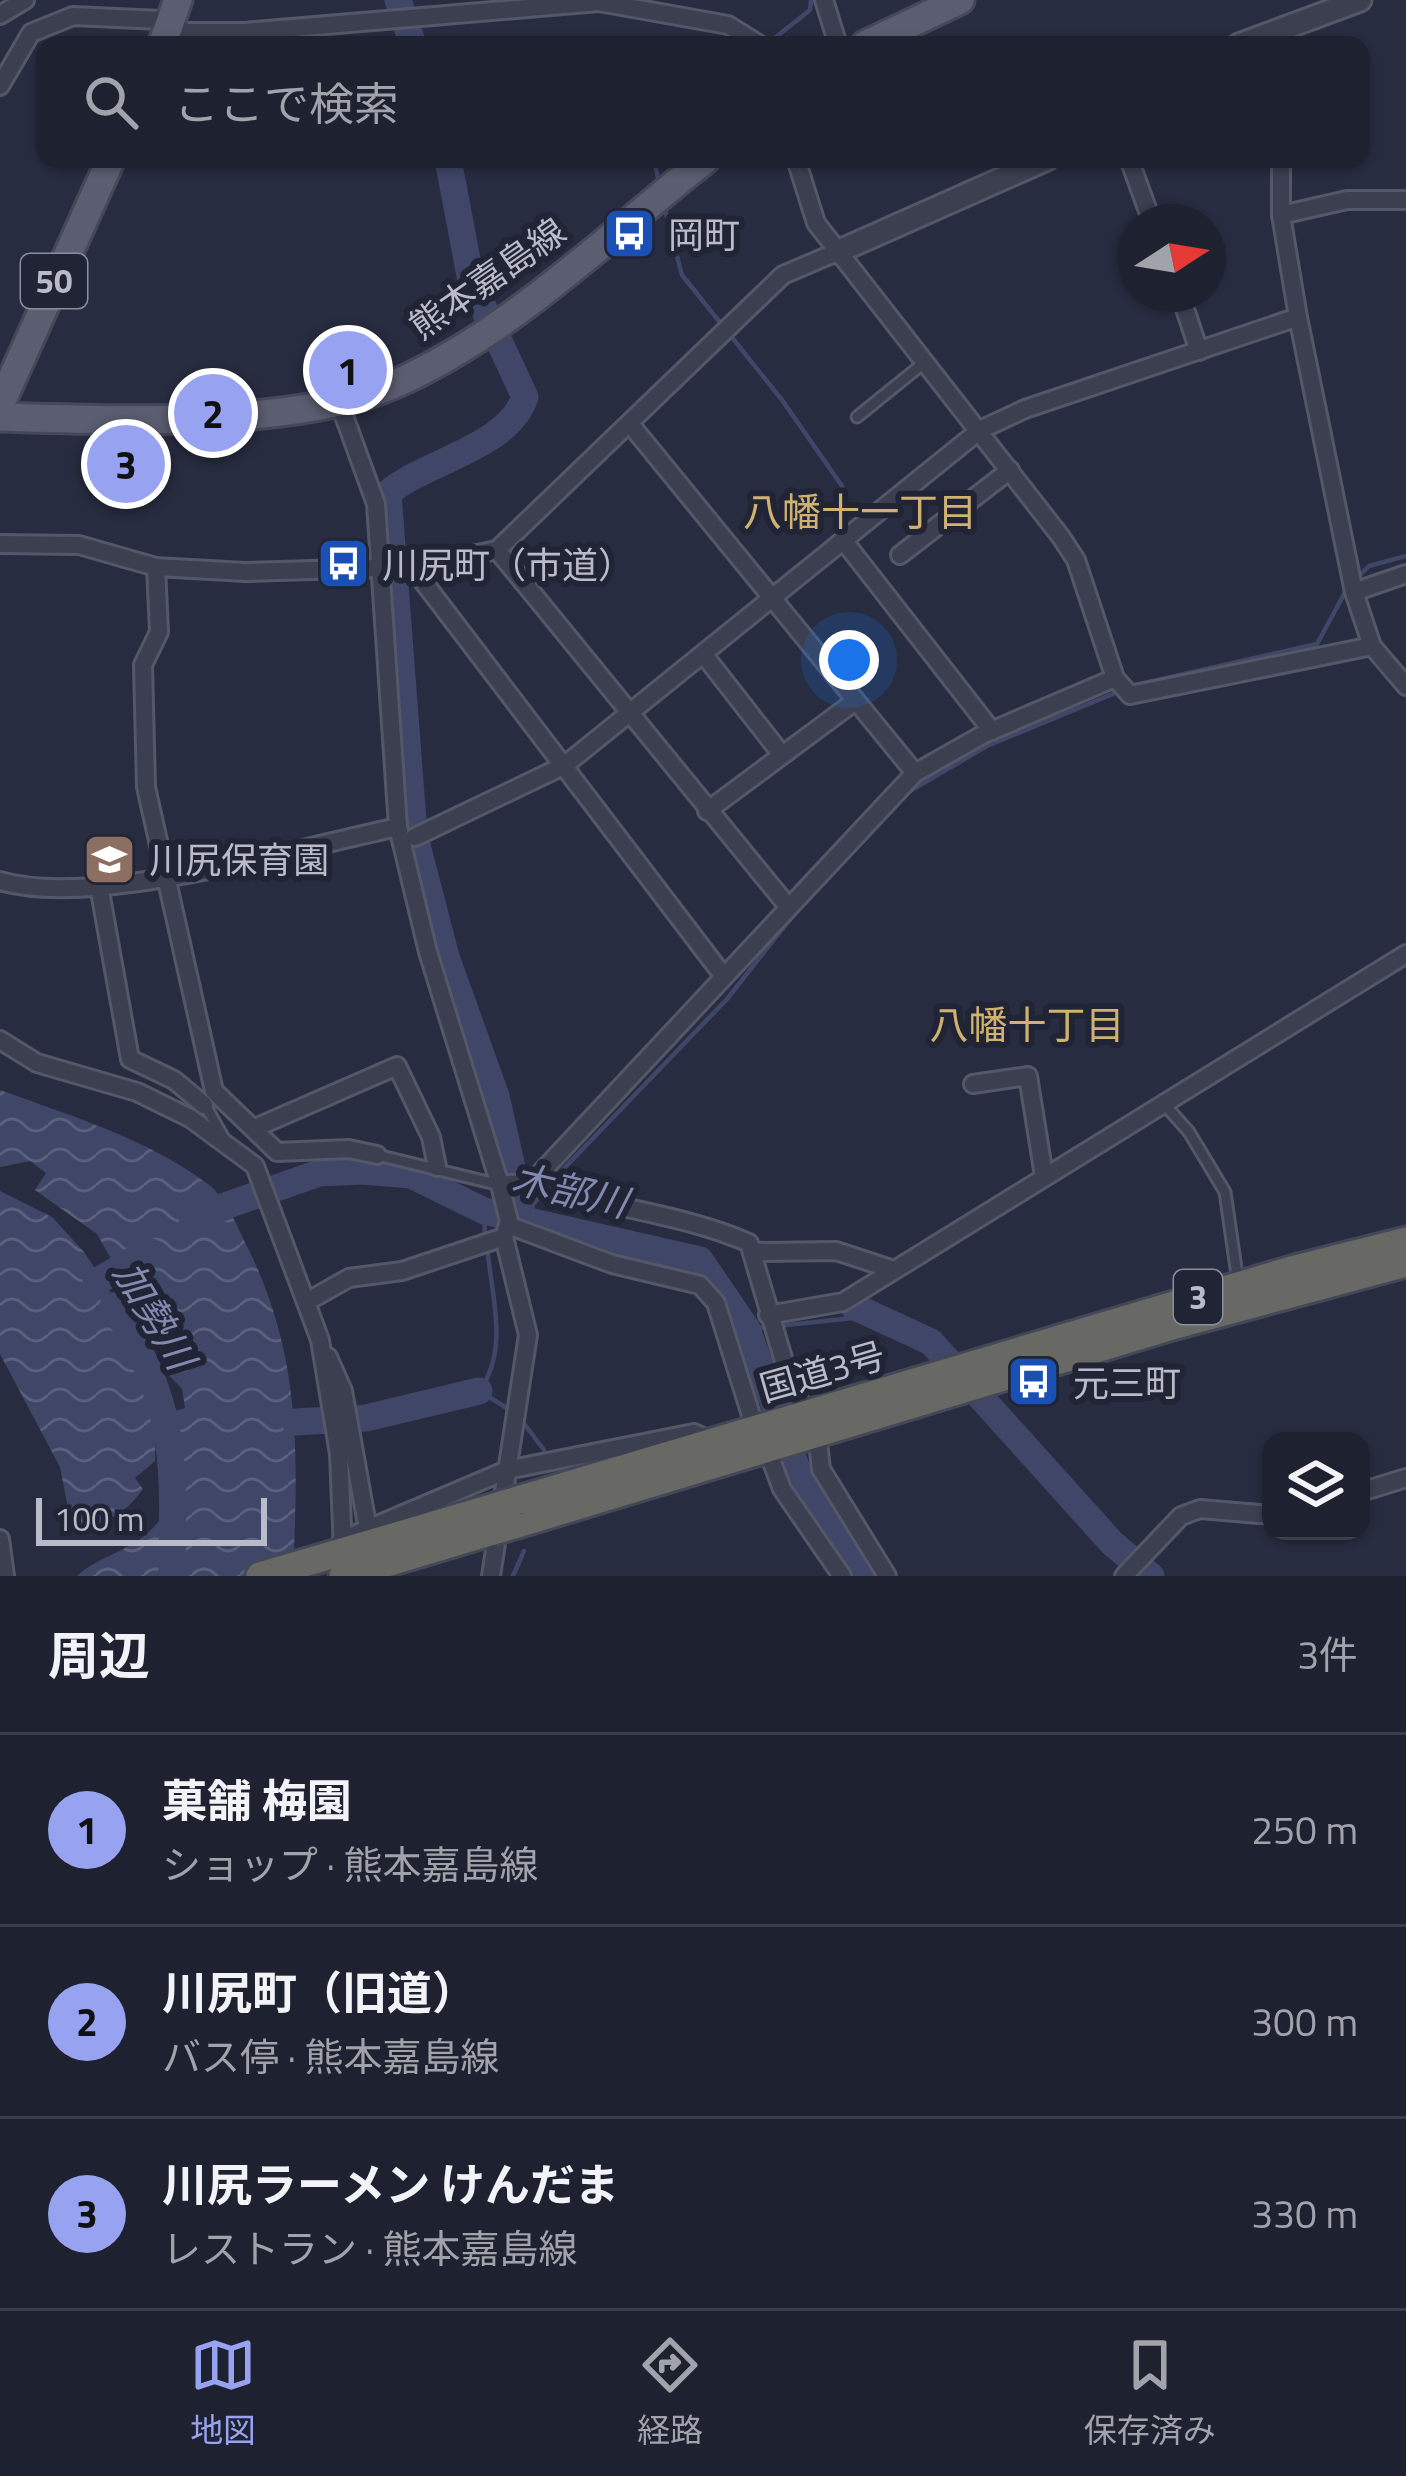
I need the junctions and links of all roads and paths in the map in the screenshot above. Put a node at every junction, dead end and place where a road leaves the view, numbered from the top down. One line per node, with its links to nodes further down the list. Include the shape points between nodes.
1 (25, 0): 6 (street)
2 (824, 0): 9 (street)
3 (960, 0): 10 (main road)
4 (1360, 0): 11 (street)
5 (451, 7): 7 (street, via 381,25 186,32); 8 (street, via 599,2 728,25)
6 (0, 15)
7 (171, 23): 12 (street, via 73,16 49,22 31,33)
8 (746, 36)
9 (835, 36)
10 (884, 36)
11 (1282, 36)
12 (0, 86)
13 (107, 168): 28 (main road, 50)
14 (695, 168): 27 (main road, 熊本嘉島線, via 495,326 396,384)
15 (799, 168): 22 (street, via 816,223)
16 (1027, 168): 22 (street)
17 (1132, 168): 20 (street)
18 (1281, 168): 21 (street)
19 (1406, 200): 21 (street, via 1347,200)
20 (1145, 204)
21 (1281, 215): 24 (street)
22 (837, 252): 26 (street); 31 (street, via 783,275)
23 (1186, 312): 25 (street)
24 (1298, 317): 25 (street); 42 (street)
25 (1199, 351): 32 (street)
26 (925, 362): 30 (lane); 32 (street)
27 (339, 401): 29 (main road, 熊本嘉島線, via 200,418); 40 (street, via 376,504)
28 (0, 405)
29 (0, 417)
30 (857, 417)
31 (630, 424): 36 (street); 43 (street)
32 (980, 430): 33 (street); 34 (street)
33 (1010, 470): 37 (street); 46 (street, via 1076,560)
34 (843, 540): 43 (street); 50 (street)
35 (0, 544): 39 (street, via 79,545)
36 (497, 550): 38 (street); 49 (street)
37 (900, 555)
38 (412, 567): 40 (street); 52 (street)
39 (156, 568): 40 (street); 57 (street, via 159,632 143,665 146,787)
40 (383, 568): 55 (street)
41 (1406, 574): 42 (street)
42 (1354, 592): 44 (street)
43 (770, 598): 45 (street); 48 (street)
44 (1372, 646): 46 (street, via 1130,695); 47 (street)
45 (704, 655): 49 (street); 51 (street)
46 (1115, 678): 50 (street)
47 (1406, 686)
48 (854, 702): 51 (street); 53 (street)
49 (630, 716): 52 (street); 54 (street)
50 (992, 730): 53 (street)
51 (782, 755): 54 (street)
52 (565, 764): 56 (street); 62 (street)
53 (915, 773): 60 (street)
54 (706, 811): 60 (street)
55 (398, 826): 57 (street); 73 (street)
56 (415, 837)
57 (165, 875): 59 (street); 65 (street)
58 (0, 881): 59 (street)
59 (99, 886): 65 (street, via 130,1059)
60 (786, 904): 62 (street)
61 (1406, 955): 66 (street)
62 (722, 974): 72 (street)
63 (0, 1040): 68 (street, via 37,1063 137,1092)
64 (973, 1084): 71 (street, via 1028,1076)
65 (209, 1098): 67 (street); 68 (lane)
66 (1164, 1103): 71 (street); 79 (lane, via 1225,1192)
67 (255, 1128): 69 (street, via 277,1153); 70 (street, via 397,1066)
68 (225, 1141): 80 (street, via 255,1166)
69 (377, 1154): 70 (lane)
70 (437, 1167): 73 (lane)
71 (1044, 1175): 78 (street)
72 (532, 1182): 73 (street); 76 (street, via 724,1232)
73 (500, 1185): 74 (street)
74 (507, 1228): 80 (street, via 403,1271 349,1278); 85 (street, via 700,1285 716,1303); 87 (street, via 528,1335)
75 (1406, 1241): 79 (highway, 国道3号 / 3)
76 (753, 1252): 78 (street, via 836,1251); 81 (street)
77 (1406, 1263): 83 (highway, 国道3号 / 3)
78 (894, 1270): 81 (street, via 843,1302)
79 (1239, 1285): 83 (highway, 国道3号 / 3)
80 (310, 1300): 82 (street)
81 (768, 1315): 84 (street)
82 (320, 1340): 92 (street, via 343,1391); 94 (street, via 339,1454)
83 (1001, 1366): 84 (highway, 国道3号 / 3)
84 (809, 1424): 85 (highway, 国道3号 / 3); 99 (street, via 821,1469)
85 (762, 1434): 86 (highway, 国道3号 / 3); 91 (highway, 国道3号 / 3); 98 (street, via 782,1489)
86 (713, 1442): 87 (street, via 694,1432); 91 (highway, 国道3号 / 3)
87 (507, 1470): 94 (street); 97 (street)
88 (1406, 1478): 89 (street)
89 (1370, 1489)
90 (1262, 1514): 100 (street, via 1200,1509)
91 (505, 1515): 94 (highway, 国道3号 / 3)
92 (366, 1519)
93 (0, 1539): 95 (street)
94 (343, 1562): 96 (highway, 国道3号 / 3)
95 (4, 1576)
96 (260, 1576)
97 (491, 1576)
98 (842, 1576)
99 (887, 1576)
100 (1124, 1576)

